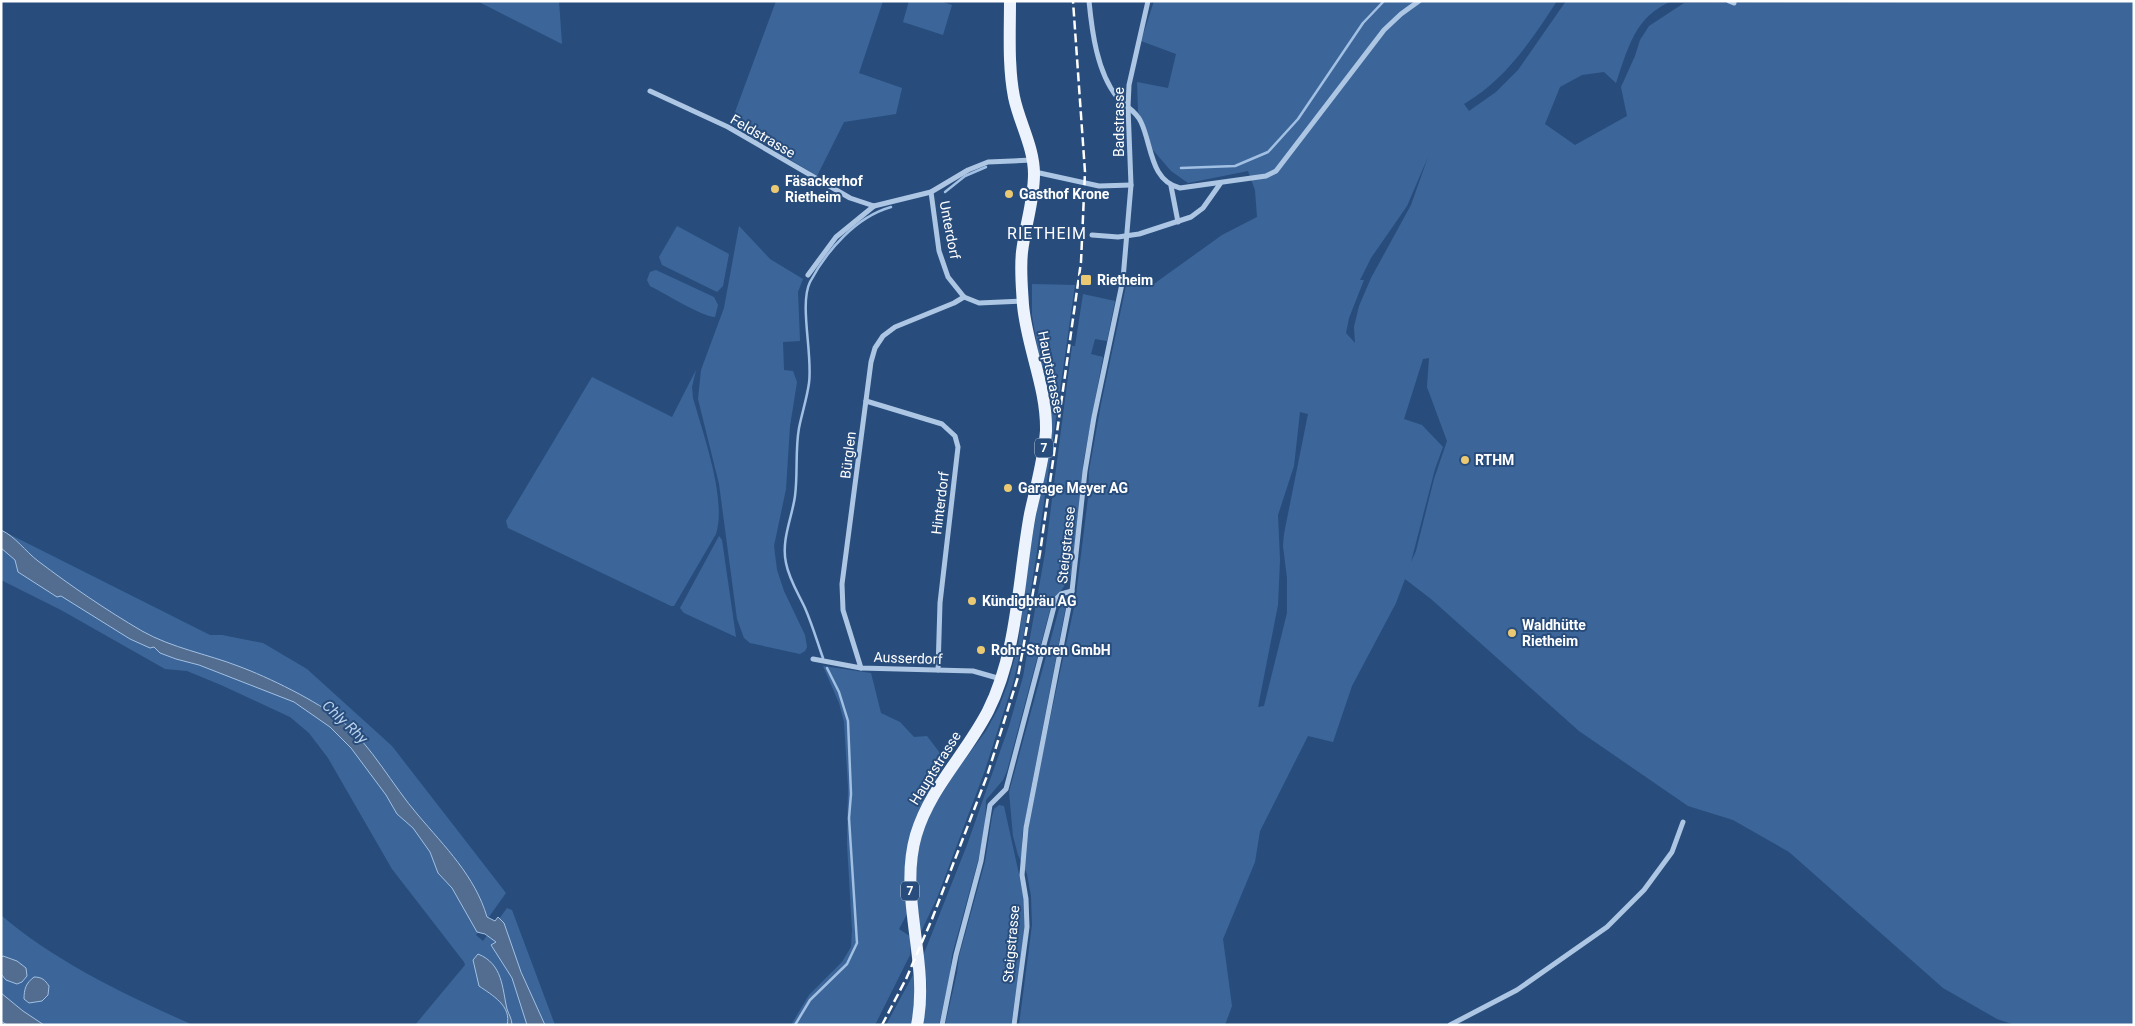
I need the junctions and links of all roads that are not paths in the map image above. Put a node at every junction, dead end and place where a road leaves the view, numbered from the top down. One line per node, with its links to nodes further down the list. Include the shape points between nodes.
1 (1010, 1): 7 (main road, Hauptstrasse / 7, via 1014,98)
2 (1089, 1): 6 (street, via 1101,68 1111,89)
3 (1148, 1): 6 (street, Badstrasse, via 1129,84)
4 (1419, 1): 8 (street, via 1384,30 1276,172)
5 (650, 91): 12 (street, Feldstrasse, via 728,128 850,198)
6 (1128, 107): 9 (street, Badstrasse); 10 (street, via 1141,121 1158,172)
7 (1034, 166): 9 (street, via 1099,186); 11 (street, via 988,162); 18 (main road, Hauptstrasse / 7, via 1021,253)
8 (1220, 184): 10 (street, via 1188,188); 13 (street, via 1199,212)
9 (1131, 185): 15 (street, Steigstrasse)
10 (1171, 186): 13 (street)
11 (931, 192): 12 (street); 17 (street, Unterdorf, via 939,251 948,277)
12 (874, 206): 16 (street, via 836,237)
13 (1178, 222): 15 (street)
14 (1092, 236): 15 (street)
15 (1127, 236): 20 (street, Steigstrasse, via 1123,280 1086,462)
16 (808, 275)
17 (964, 297): 18 (street, via 979,303); 19 (street, Bürglen, via 895,327 883,336 874,348)
18 (1023, 301): 24 (main road, Hauptstrasse / 7, via 1045,408 1045,446)
19 (866, 401): 22 (street, Bürglen, via 842,584 844,610); 23 (street, Hinterdorf, via 942,424 955,436 958,447 940,603)
20 (1072, 591): 27 (street, via 1056,599 1006,789 990,805 981,861); 28 (street, Steigstrasse, via 1026,828 1022,875 1027,927)
21 (813, 659): 22 (street, Ausserdorf)
22 (861, 668): 23 (street, Ausserdorf)
23 (938, 670): 24 (street, Ausserdorf, via 973,671)
24 (1001, 679): 26 (main road, Hauptstrasse / 7, via 987,712 925,810 916,836 910,862 920,979 920,1008)
25 (1682, 822): 29 (street, via 1672,852 1644,890 1607,927 1517,990)
26 (916, 1025)
27 (942, 1025)
28 (1014, 1025)
29 (1450, 1025)

